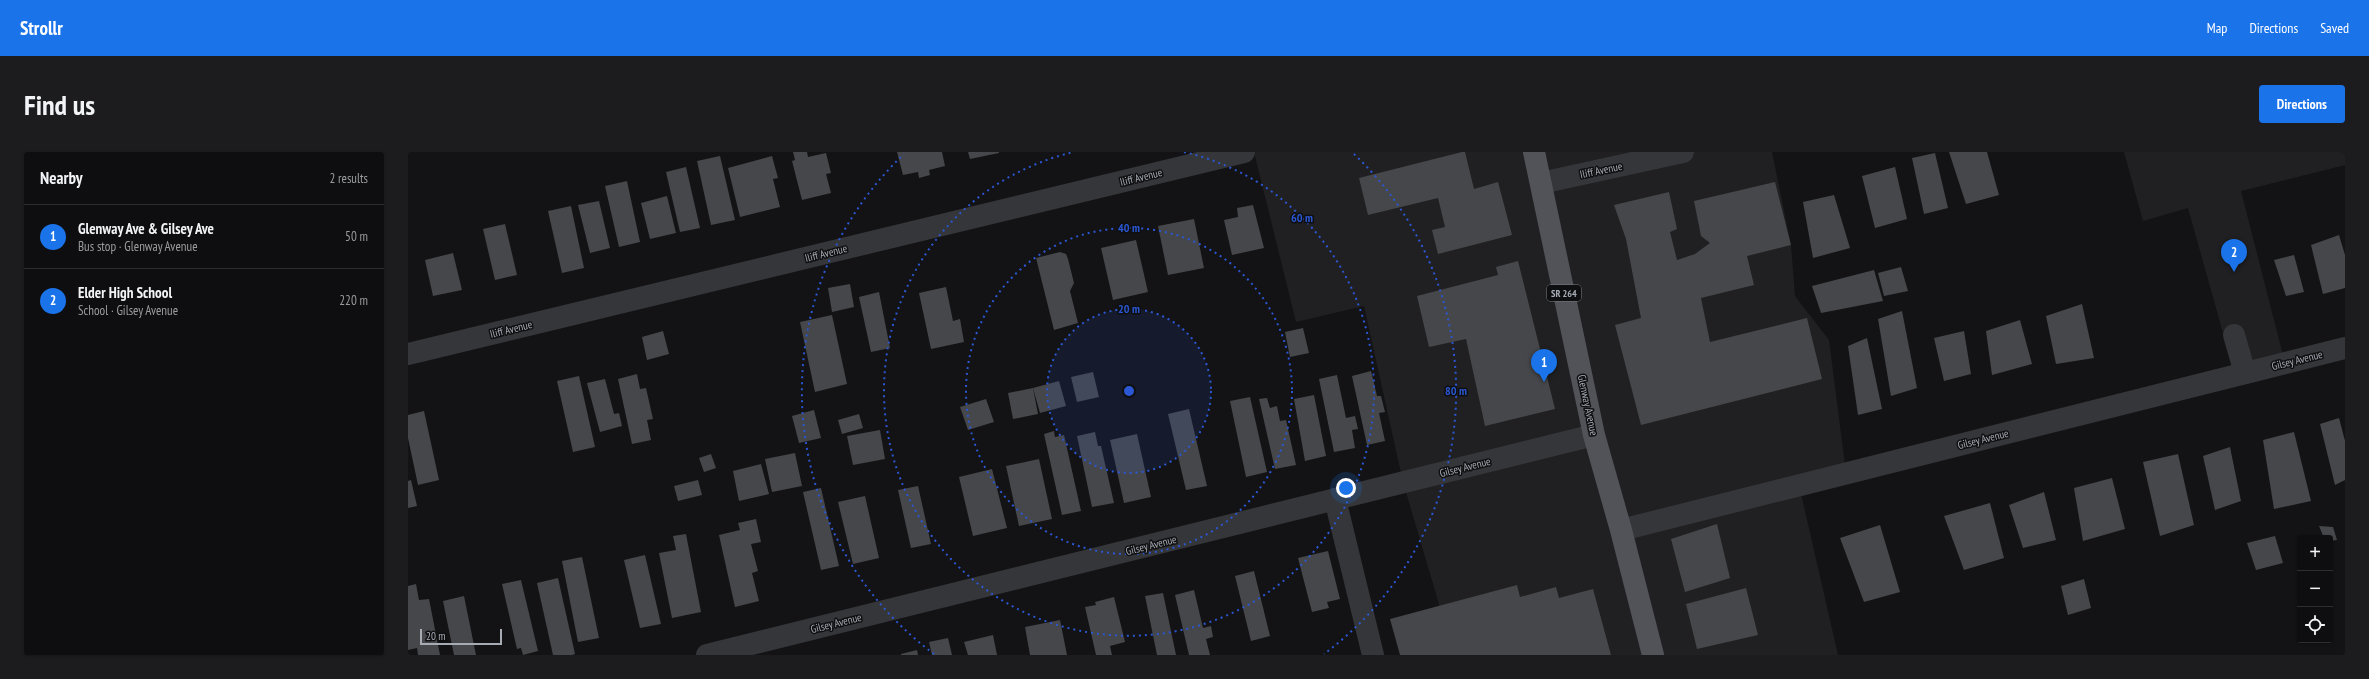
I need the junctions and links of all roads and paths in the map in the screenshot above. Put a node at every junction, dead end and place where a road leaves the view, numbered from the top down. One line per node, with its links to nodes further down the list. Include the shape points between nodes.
1 (1244, 152): 7 (street, Iliff Avenue)
2 (1534, 152): 4 (main road, Glenway Avenue / SR 264)
3 (1683, 152): 4 (street, Iliff Avenue)
4 (1541, 183): 9 (main road, Glenway Avenue / SR 264)
5 (2234, 336): 8 (street)
6 (2345, 348): 8 (street, Gilsey Avenue)
7 (408, 354)
8 (2244, 373): 11 (street, Gilsey Avenue)
9 (1594, 435): 10 (street, Gilsey Avenue); 11 (main road, Glenway Avenue / SR 264)
10 (1335, 499): 12 (street, Gilsey Avenue); 13 (street)
11 (1621, 530): 14 (main road, Glenway Avenue / SR 264)
12 (707, 655)
13 (1374, 655)
14 (1653, 655)

